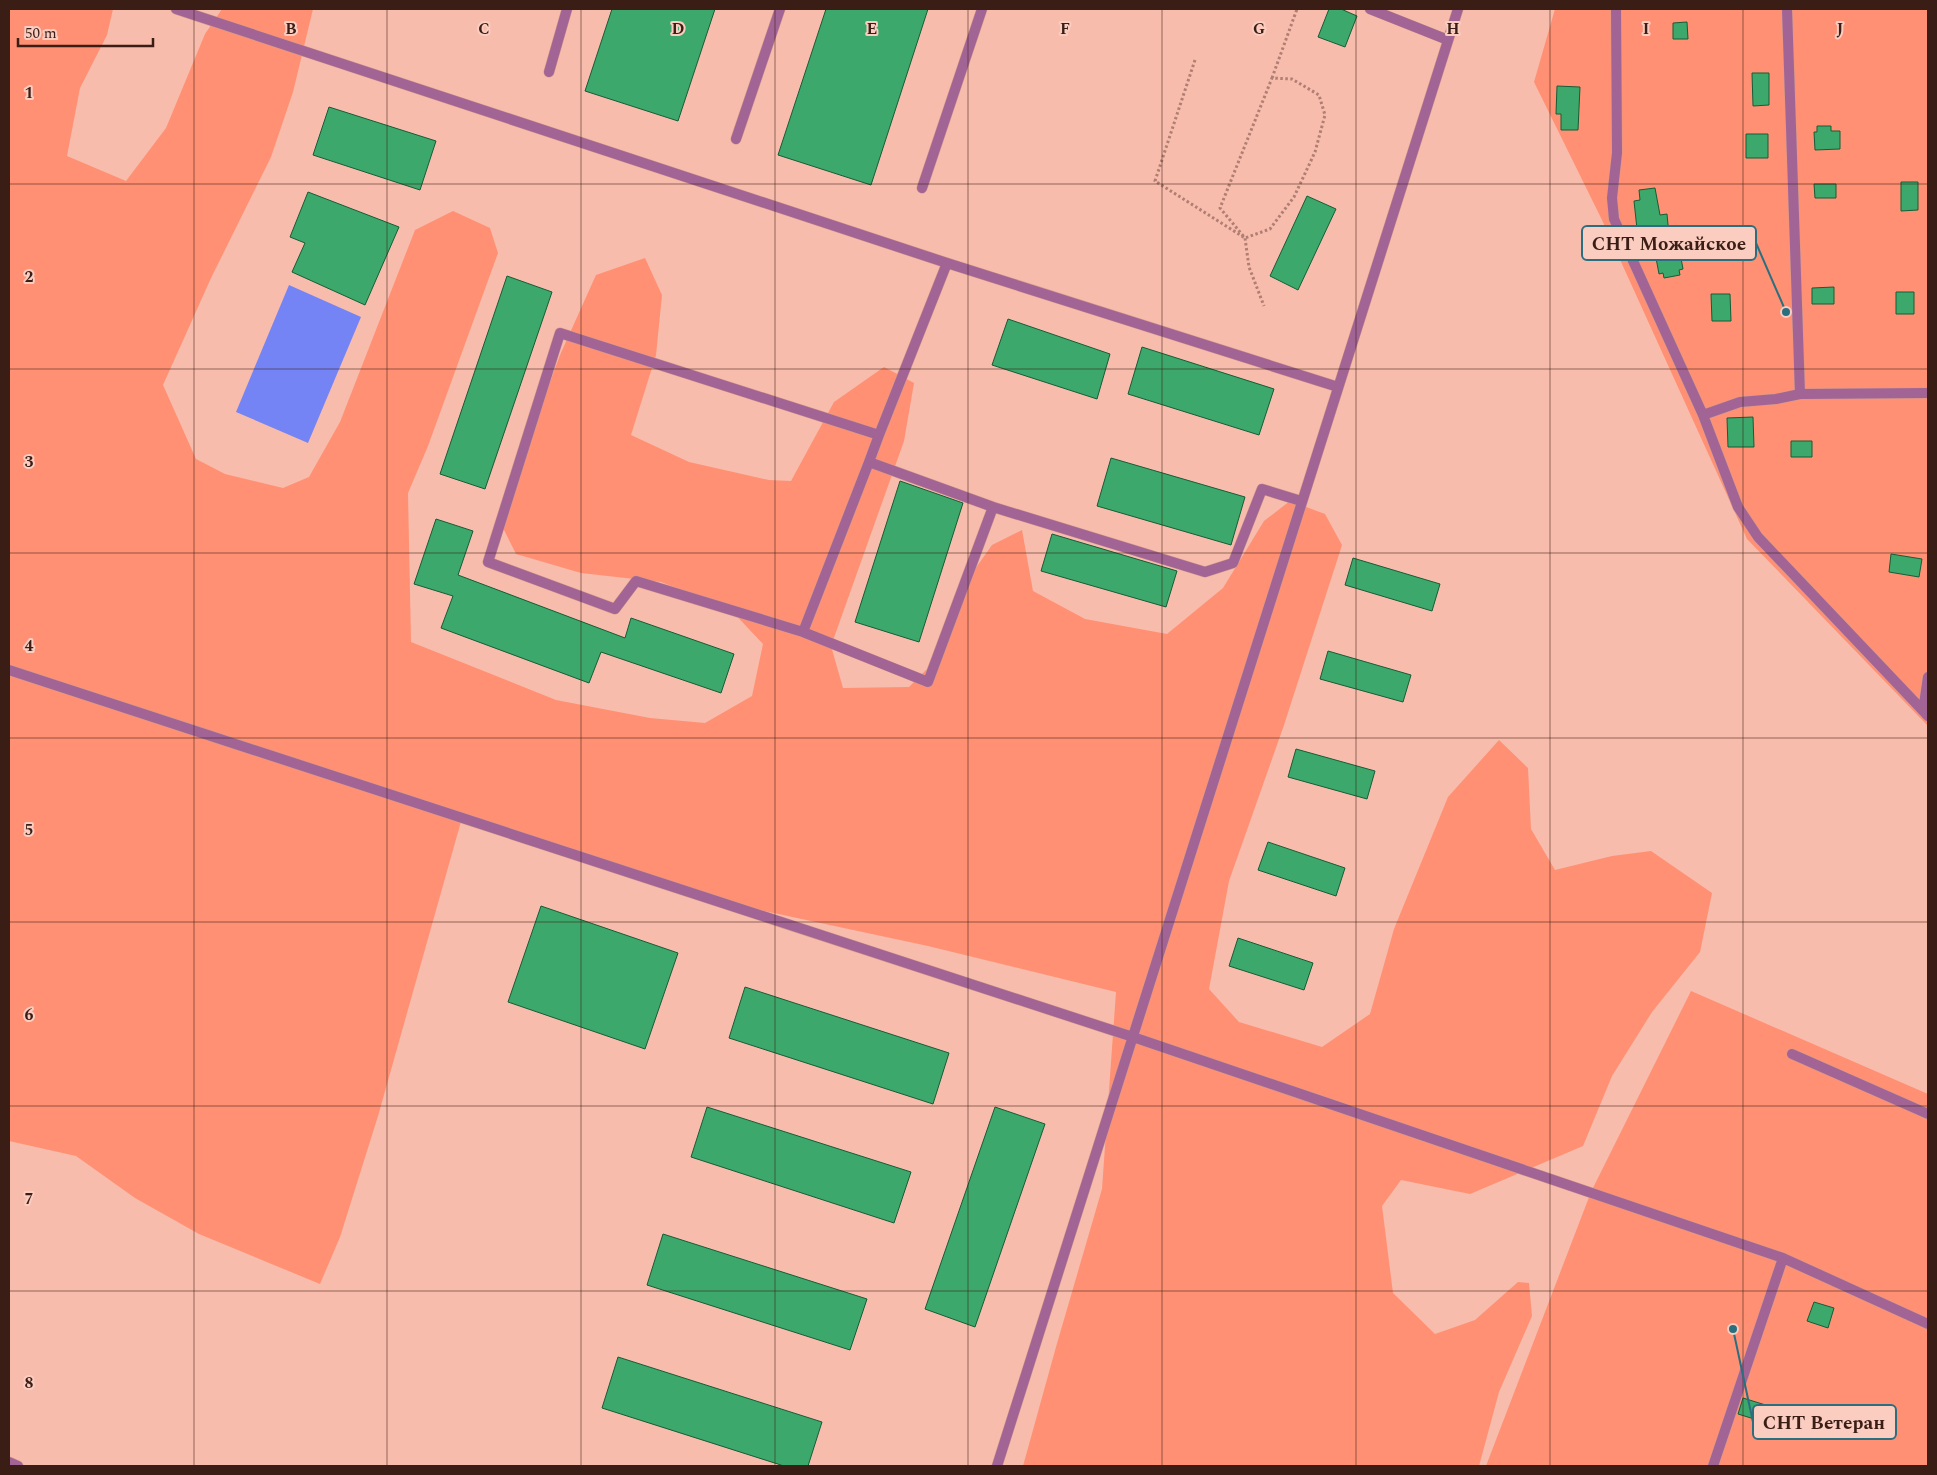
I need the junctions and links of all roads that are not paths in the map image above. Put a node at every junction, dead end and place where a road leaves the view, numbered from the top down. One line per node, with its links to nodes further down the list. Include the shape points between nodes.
1 (176, 9): 13 (street)
2 (567, 9): 10 (street)
3 (780, 9): 11 (street)
4 (982, 9): 12 (street)
5 (1370, 9): 9 (street)
6 (1458, 9): 9 (street)
7 (1616, 9): 17 (street, via 1614,219)
8 (1786, 9): 16 (street)
9 (1448, 40): 14 (street)
10 (548, 72)
11 (736, 139)
12 (922, 188)
13 (947, 263): 14 (street); 18 (street)
14 (1338, 387): 20 (street)
15 (1928, 392): 16 (street)
16 (1800, 394): 17 (street, via 1740,402)
17 (1703, 415): 25 (street, via 1738,507 1758,537)
18 (879, 435): 19 (street); 22 (street, via 560,333 488,562 615,609 636,581)
19 (869, 462): 21 (street); 22 (street)
20 (1301, 501): 21 (street, via 1262,489 1232,563 1206,572); 26 (street)
21 (994, 507): 22 (street, via 928,682)
22 (802, 632)
23 (9, 670): 26 (street)
24 (1928, 677): 25 (street)
25 (1926, 713)
26 (1132, 1037): 29 (street); 33 (street)
27 (1792, 1054): 28 (street)
28 (1928, 1114)
29 (1783, 1258): 30 (street); 34 (street)
30 (1928, 1324)
31 (9, 1462): 32 (street)
32 (18, 1466)
33 (996, 1466)
34 (1713, 1466)

